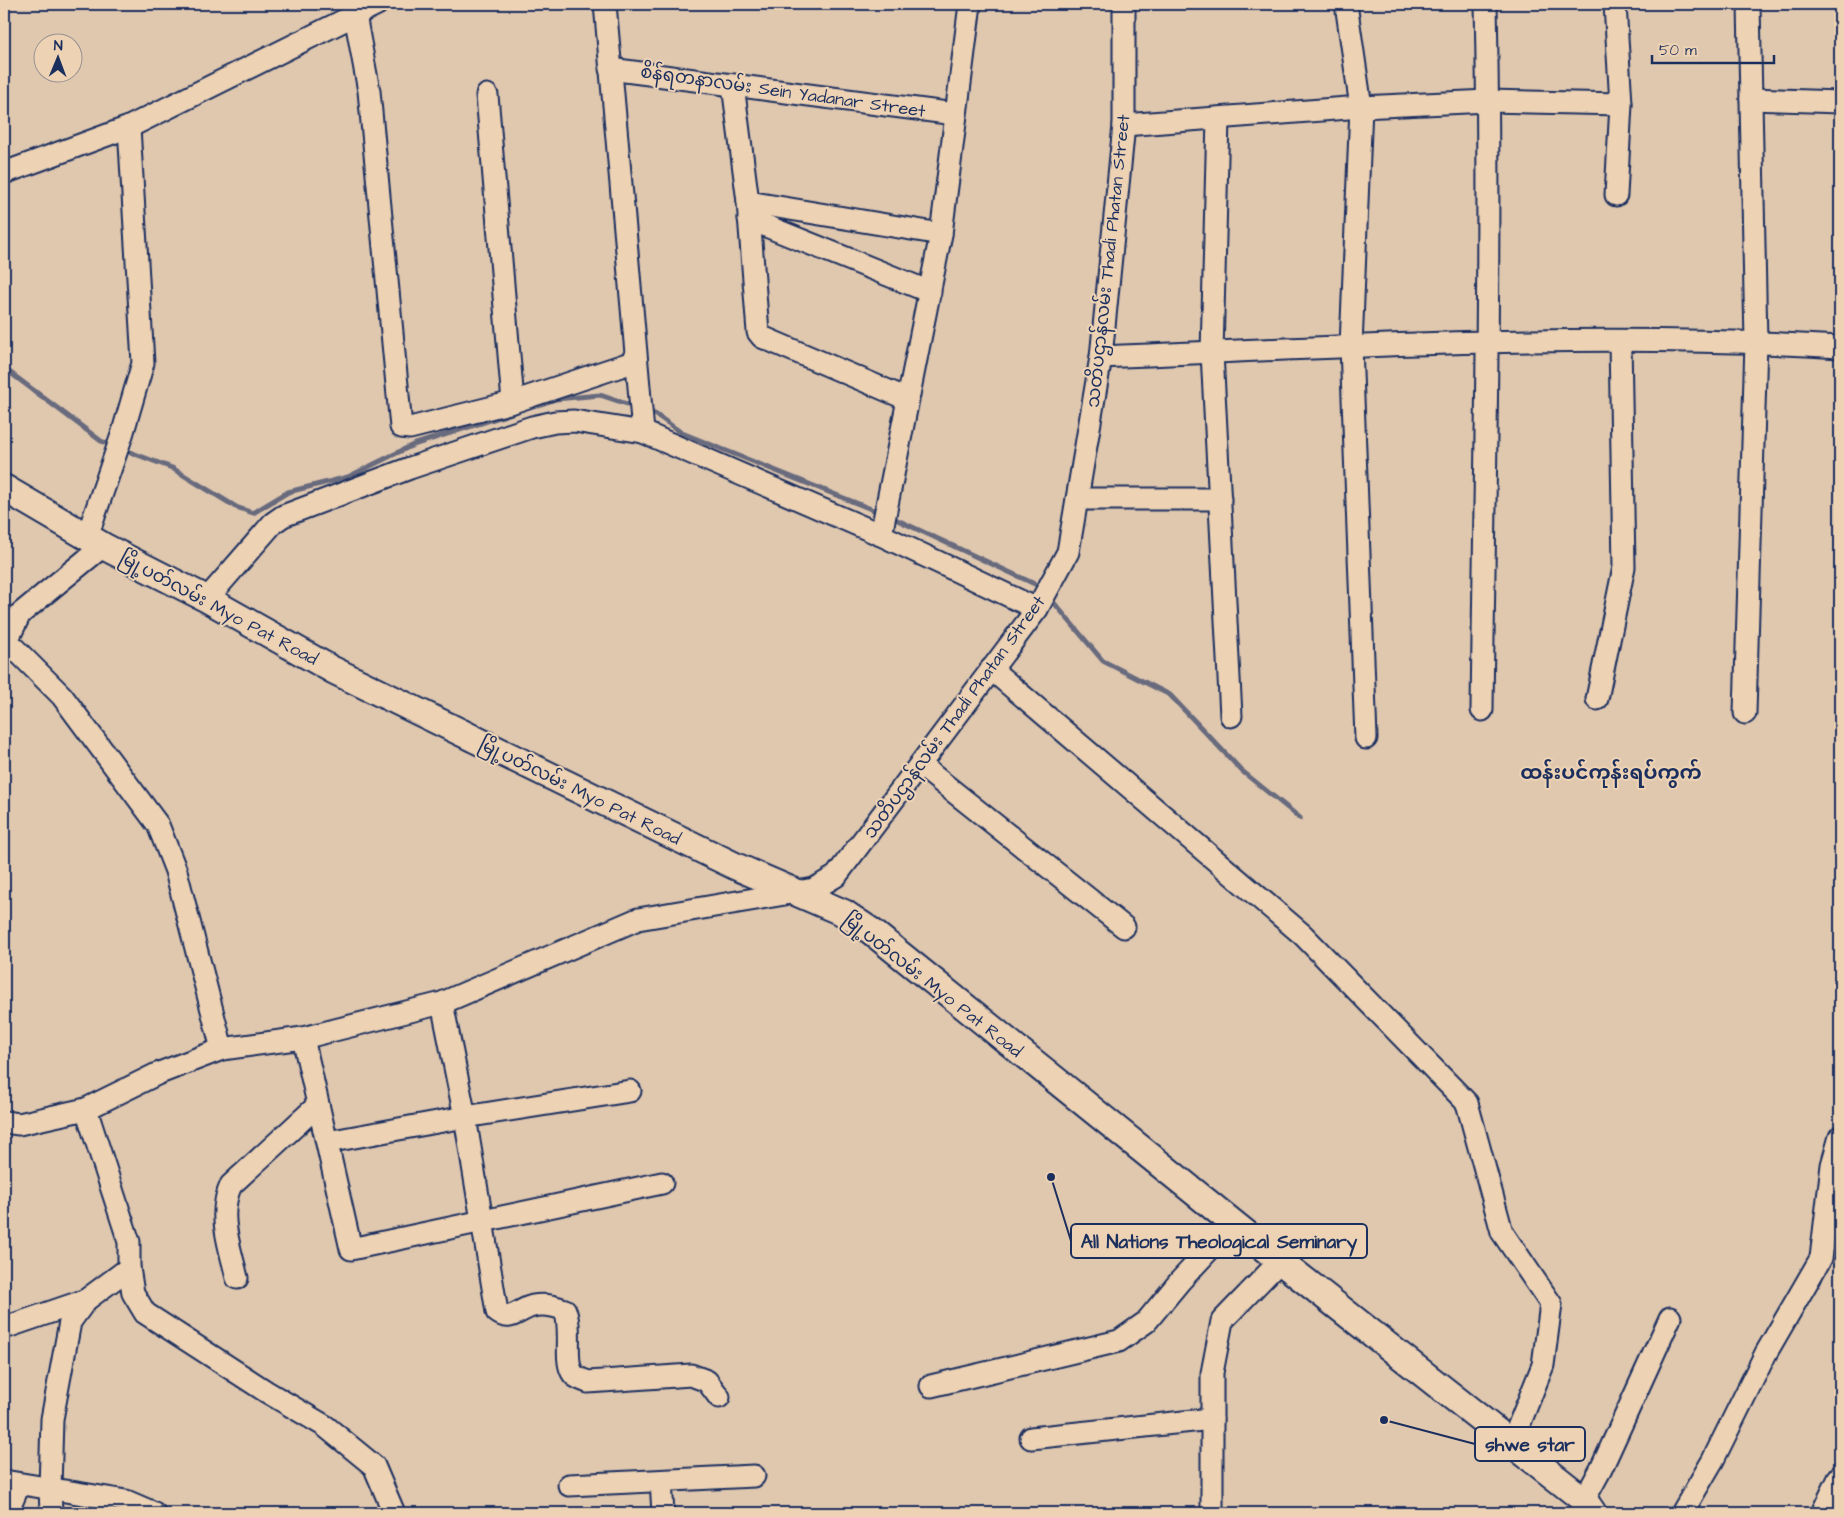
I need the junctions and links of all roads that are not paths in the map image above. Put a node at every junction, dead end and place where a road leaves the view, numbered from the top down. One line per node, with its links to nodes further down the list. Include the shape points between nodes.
1 (377, 4): 9 (street)
2 (605, 4): 10 (street)
3 (970, 4): 18 (street)
4 (1124, 4): 20 (street, သတိပဌာန်လမ်း Thadi Phatan Street)
5 (1346, 4): 17 (street)
6 (1486, 4): 14 (street)
7 (1615, 4): 16 (street)
8 (1749, 4): 13 (street)
9 (355, 15): 21 (street); 36 (street, via 369,91 401,427 410,428)
10 (610, 69): 11 (street, စိန်ရတနာလမ်း Sein Yadanar Street); 34 (street)
11 (734, 85): 18 (street, စိန်ရတနာလမ်း Sein Yadanar Street); 24 (street)
12 (488, 95): 36 (street)
13 (1751, 99): 15 (street); 29 (street)
14 (1488, 101): 16 (street); 17 (street); 27 (street)
15 (1840, 102)
16 (1621, 104): 23 (street)
17 (1361, 107): 19 (street); 30 (street)
18 (955, 114): 25 (street)
19 (1218, 118): 20 (street); 32 (street)
20 (1124, 125): 33 (street, သတိပဌာန်လမ်း Thadi Phatan Street)
21 (130, 126): 22 (street); 42 (street, via 143,363)
22 (4, 173)
23 (1616, 195)
24 (749, 211): 25 (street); 26 (street); 35 (street, via 756,321 762,337)
25 (941, 234): 26 (street)
26 (930, 292): 35 (street)
27 (1487, 340): 28 (street); 30 (street); 48 (street)
28 (1620, 341): 29 (street); 47 (street, via 1624,567)
29 (1756, 342): 31 (street); 49 (street)
30 (1352, 346): 32 (street); 51 (street)
31 (1840, 347)
32 (1212, 352): 33 (street); 39 (street)
33 (1101, 357): 40 (street, သတိပဌာန်လမ်း Thadi Phatan Street)
34 (636, 361): 36 (street); 37 (street)
35 (907, 399): 41 (street)
36 (513, 402)
37 (643, 432): 41 (street); 43 (street, via 574,421 555,422 410,468 283,516 273,523)
38 (4, 488): 42 (main road, မြို့ပတ်လမ်း Myo Pat Road)
39 (1220, 499): 40 (street); 50 (street)
40 (1077, 500): 44 (street, သတိပဌာန်လမ်း Thadi Phatan Street, via 1068,552)
41 (881, 535): 44 (street)
42 (95, 542): 43 (main road, မြို့ပတ်လမ်း Myo Pat Road); 45 (street, via 20,614)
43 (207, 599): 53 (main road, မြို့ပတ်လမ်း Myo Pat Road, via 333,670 457,732)
44 (1037, 609): 46 (street, သတိပဌာန်လမ်း Thadi Phatan Street)
45 (5, 644): 57 (street, via 62,696 158,825 176,871)
46 (991, 669): 52 (street, သတိပဌာန်လမ်း Thadi Phatan Street); 79 (street, via 1303,936 1467,1103 1502,1232 1551,1304 1543,1365)
47 (1597, 699)
48 (1482, 710)
49 (1745, 713)
50 (1231, 716)
51 (1366, 738)
52 (920, 765): 53 (street, သတိပဌာန်လမ်း Thadi Phatan Street, via 836,876 814,889); 54 (street)
53 (795, 892): 55 (street, သတိပဌာန်လမ်း Thadi Phatan Street, via 638,919); 68 (main road, မြို့ပတ်လမ်း Myo Pat Road, via 844,913 871,932)
54 (1124, 927)
55 (442, 1003): 56 (street, သတိပဌာန်လမ်း Thadi Phatan Street); 61 (street)
56 (303, 1038): 57 (street, သတိပဌာန်လမ်း Thadi Phatan Street); 59 (street)
57 (222, 1050): 60 (street, သတိပဌာန်လမ်း Thadi Phatan Street, via 157,1074)
58 (630, 1091): 61 (street)
59 (318, 1105): 64 (street); 71 (street, via 231,1185 224,1199 223,1216)
60 (86, 1109): 62 (street, သတိပဌာန်လမ်း Thadi Phatan Street, via 19,1124); 70 (street, via 129,1242)
61 (466, 1117): 64 (street); 67 (street)
62 (4, 1122)
63 (1840, 1137): 65 (street)
64 (327, 1142): 67 (street, via 351,1249)
65 (1836, 1166): 93 (street, via 1821,1258 1766,1353 1714,1460)
66 (662, 1183): 67 (street)
67 (483, 1222): 76 (street, via 497,1312 503,1317 510,1317 533,1306 556,1306 565,1310 571,1370 578,1378 588,1382 691,1375 707,1381)
68 (1234, 1223): 69 (main road, မြို့ပတ်လမ်း Myo Pat Road); 75 (street, via 1146,1322 1119,1341)
69 (1280, 1261): 77 (street, via 1222,1321 1212,1373); 79 (main road, မြို့ပတ်လမ်း Myo Pat Road)
70 (129, 1268): 72 (street); 90 (street, via 133,1293 145,1313 346,1443 374,1466)
71 (237, 1278)
72 (86, 1300): 74 (street); 85 (street, via 70,1322 68,1332 52,1419)
73 (1670, 1318): 86 (street, via 1601,1469)
74 (4, 1328)
75 (931, 1386)
76 (719, 1397)
77 (1212, 1419): 78 (street); 92 (street)
78 (1031, 1438)
79 (1511, 1445): 86 (main road, မြို့ပတ်လမ်း Myo Pat Road)
80 (754, 1476): 82 (street)
81 (1840, 1476): 94 (street)
82 (661, 1480): 84 (street); 91 (street)
83 (11, 1483): 85 (street); 87 (street)
84 (569, 1485)
85 (50, 1489): 88 (street); 89 (street, via 126,1502)
86 (1588, 1507)
87 (7, 1513)
88 (51, 1513)
89 (154, 1513)
90 (394, 1513)
91 (663, 1513)
92 (1212, 1513)
93 (1682, 1513)
94 (1822, 1513)

